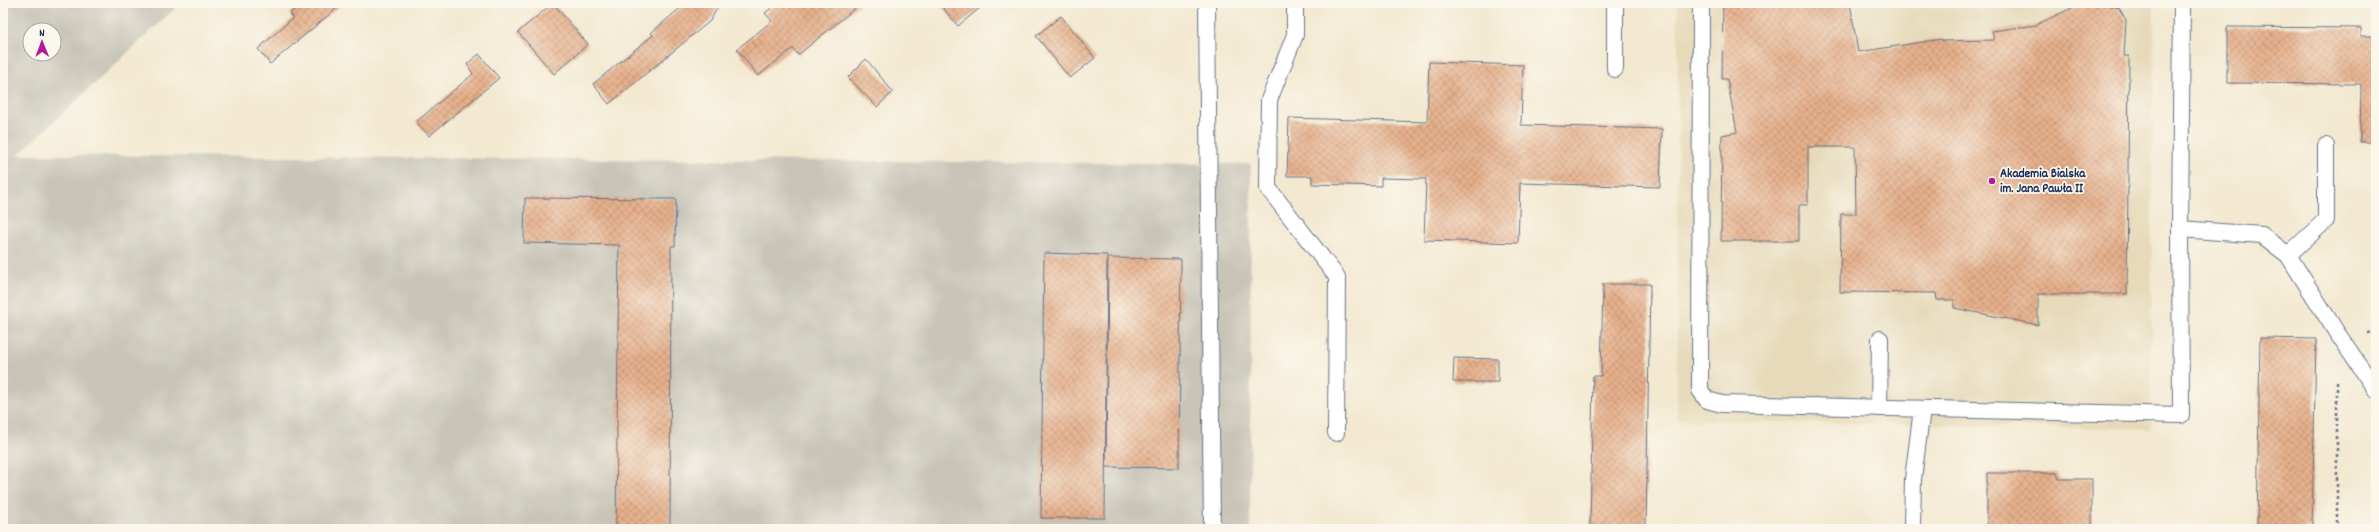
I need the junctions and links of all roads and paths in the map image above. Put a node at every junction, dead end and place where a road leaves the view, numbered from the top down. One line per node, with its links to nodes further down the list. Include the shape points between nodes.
1 (1207, 3): 16 (lane)
2 (1295, 3): 15 (lane, via 1295,36 1269,100 1268,188 1337,277)
3 (1615, 3): 6 (lane)
4 (1701, 3): 13 (lane, via 1700,390 1707,400 1722,404)
5 (2182, 3): 8 (lane)
6 (1615, 69)
7 (2326, 146): 9 (lane, via 2326,220)
8 (2180, 229): 9 (lane, via 2262,235); 14 (lane, via 2181,415)
9 (2288, 254): 10 (lane)
10 (2337, 333): 12 (lane); 18 (path)
11 (1880, 339): 13 (lane)
12 (2376, 390)
13 (1879, 408): 14 (lane)
14 (1922, 409): 17 (lane, via 1913,479)
15 (1336, 433)
16 (1212, 529)
17 (1912, 529)
18 (2337, 529)

